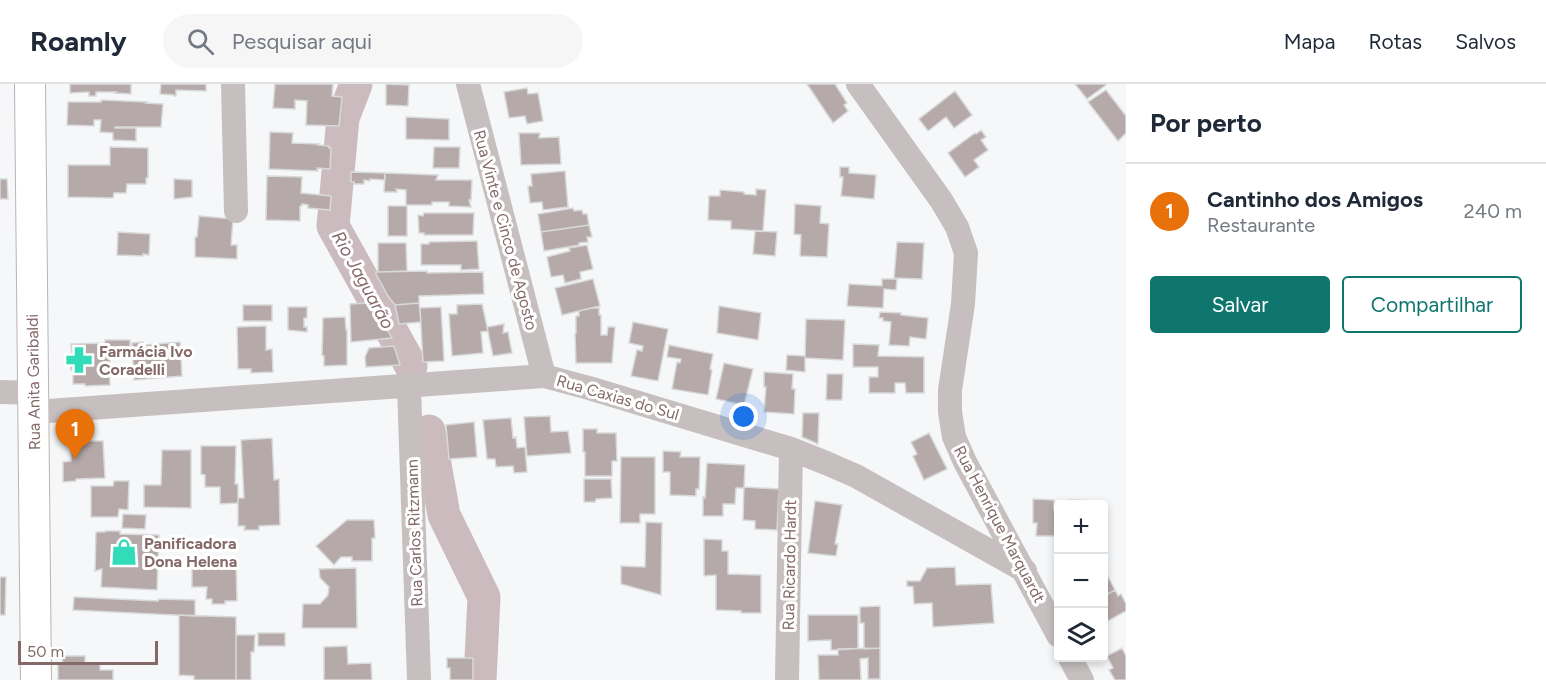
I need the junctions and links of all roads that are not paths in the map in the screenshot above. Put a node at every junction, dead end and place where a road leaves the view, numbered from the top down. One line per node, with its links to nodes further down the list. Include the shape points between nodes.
1 (30, 84): 9 (main road, Rua Anita Garibaldi)
2 (233, 84): 5 (street)
3 (468, 84): 6 (street, Rua Vinte e Cinco de Agosto)
4 (858, 84): 11 (street, Rua Henrique Marquardt, via 941,200 966,253 950,390 954,436)
5 (236, 211)
6 (544, 376): 7 (street, Rua Caxias do Sul); 10 (street, Rua Caxias do Sul)
7 (409, 387): 9 (street, Rua Caxias do Sul); 15 (street, Rua Carlos Ritzmann)
8 (0, 392): 9 (street, Rua Caxias do Sul)
9 (34, 403): 14 (main road, Rua Anita Garibaldi)
10 (791, 449): 11 (street, Rua Caxias do Sul, via 856,476); 16 (street, Rua Ricardo Hardt)
11 (1024, 570): 12 (street, Rua Henrique Marquardt)
12 (1054, 626)
13 (1073, 662): 17 (street)
14 (36, 680)
15 (419, 680)
16 (787, 680)
17 (1082, 680)

